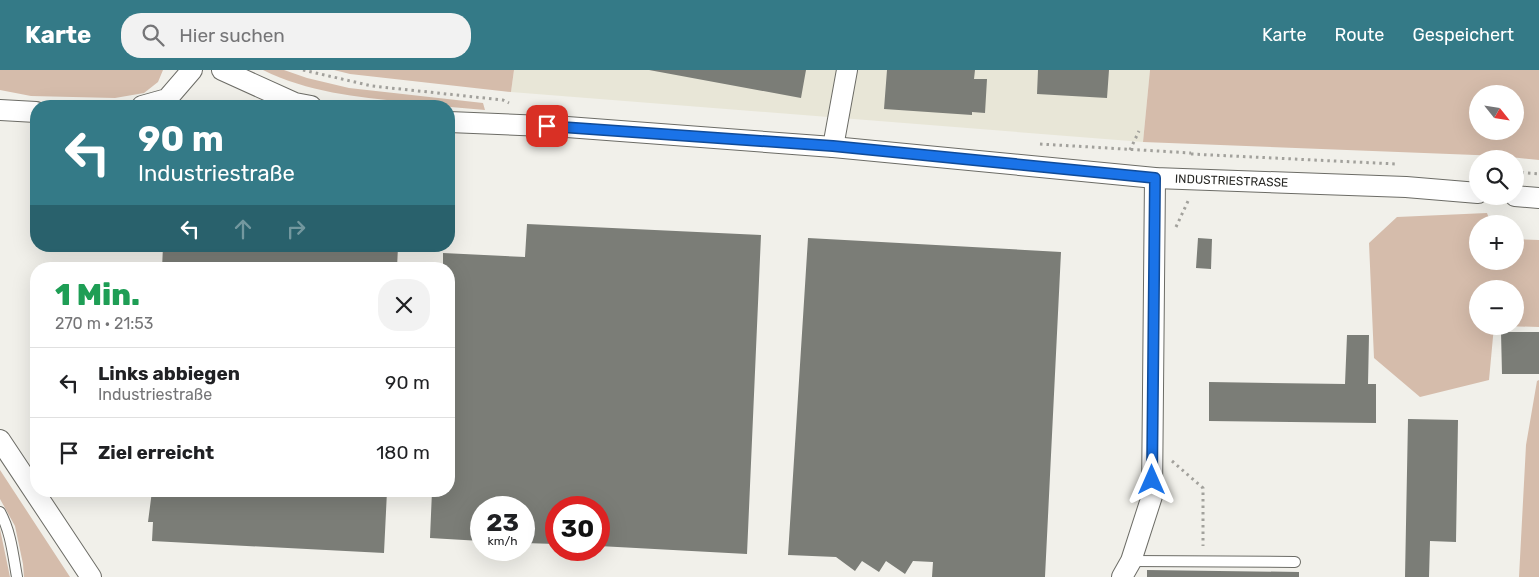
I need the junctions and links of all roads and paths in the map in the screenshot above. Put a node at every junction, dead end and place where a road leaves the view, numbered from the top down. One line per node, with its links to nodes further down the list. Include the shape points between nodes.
1 (192, 70): 5 (street)
2 (222, 70): 6 (street)
3 (303, 70): 7 (path, via 372,86)
4 (846, 70): 11 (street)
5 (163, 100)
6 (288, 100)
7 (502, 100)
8 (0, 110): 9 (street)
9 (30, 112)
10 (455, 122): 11 (street, INDUSTRIESTRASSE)
11 (833, 146): 16 (street, INDUSTRIESTRASSE)
12 (1191, 160): 13 (path, via 1191,153)
13 (1404, 164)
14 (1524, 173): 15 (path)
15 (1539, 174)
16 (1155, 178): 17 (street, INDUSTRIESTRASSE); 29 (street, via 1152,496)
17 (1469, 192)
18 (1189, 196): 21 (path)
19 (1524, 197): 20 (street)
20 (1539, 198)
21 (1175, 230)
22 (0, 440): 24 (street)
23 (1169, 458): 27 (path, via 1203,488)
24 (30, 485)
25 (38, 497): 31 (street)
26 (0, 512): 30 (lane, via 6,522)
27 (1203, 561): 28 (lane); 29 (lane)
28 (1295, 562)
29 (1126, 569)
30 (17, 577)
31 (91, 577)

